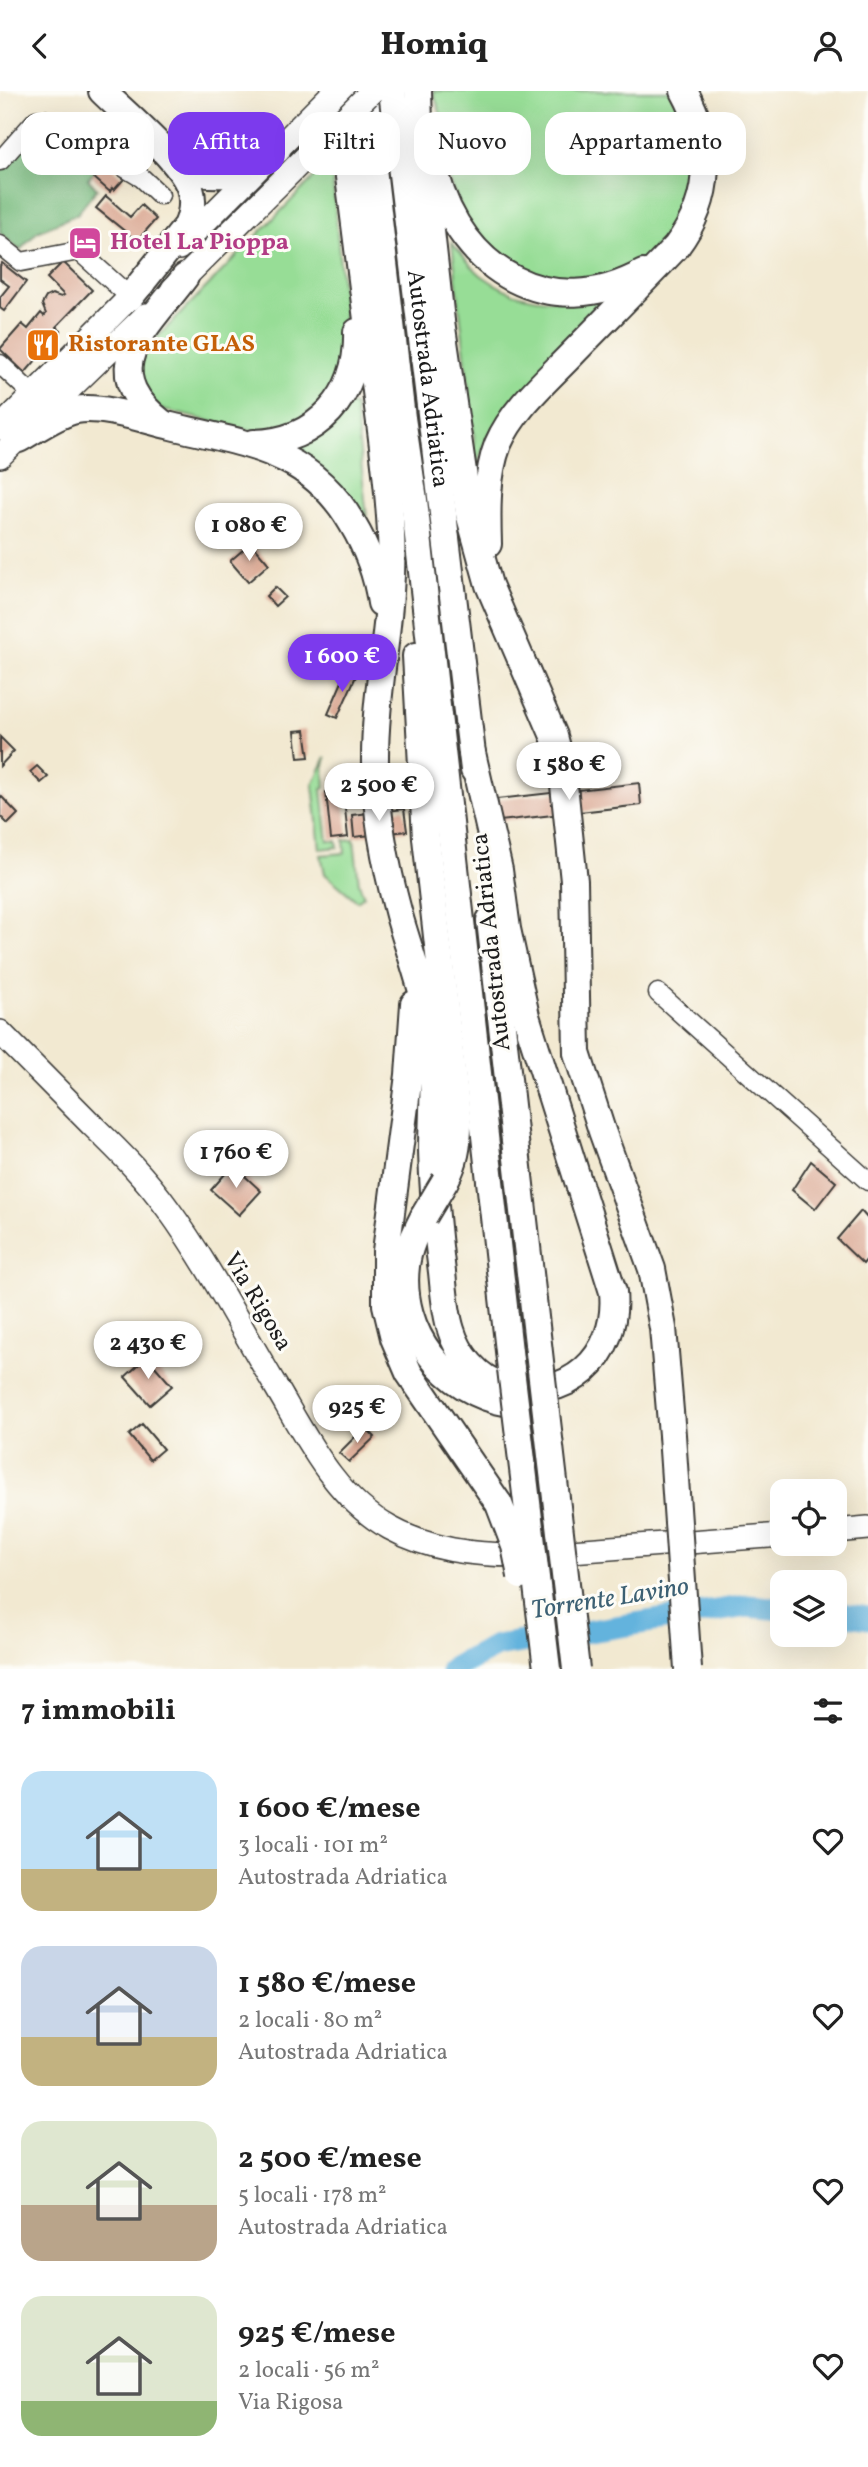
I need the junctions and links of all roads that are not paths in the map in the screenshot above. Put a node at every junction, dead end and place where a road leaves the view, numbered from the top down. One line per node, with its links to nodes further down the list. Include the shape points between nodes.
1 (102, 91): 11 (highway)
2 (337, 91): 8 (highway); 10 (main road)
3 (364, 91): 28 (highway, Autostrada Adriatica)
4 (372, 91): 9 (main road, bridge)
5 (391, 91): 31 (highway, Autostrada Adriatica)
6 (420, 91): 20 (highway, via 442,194 454,222 480,256 526,284 574,294 613,288); 29 (highway, via 419,123 455,427 469,513)
7 (684, 91): 20 (highway, via 703,137 705,177 687,232)
8 (336, 112)
9 (358, 112)
10 (285, 141)
11 (168, 156)
12 (0, 161): 18 (street, via 30,125 45,120 142,178)
13 (182, 175): 22 (highway, via 190,188 191,216)
14 (251, 175): 22 (main road)
15 (302, 175): 21 (main road)
16 (338, 175): 27 (highway, via 357,343 354,372 340,399 310,428 273,443)
17 (340, 175): 30 (highway, via 387,479 391,592)
18 (160, 195)
19 (0, 245): 22 (street, via 21,262 79,251)
20 (660, 264): 29 (highway, via 534,393 498,445 487,513)
21 (185, 277): 25 (highway, via 135,342 128,363 132,390); 26 (main road)
22 (130, 297): 24 (main road)
23 (0, 364): 24 (street)
24 (33, 395): 26 (main road)
25 (164, 425): 26 (highway, via 111,412 76,410); 27 (highway)
26 (6, 441)
27 (242, 443): 30 (highway, via 300,465 344,508 371,561)
28 (414, 500): 35 (highway, bridge, via 416,679 426,838 458,1147 409,1249 405,1284 411,1319 426,1351 452,1379 486,1398 523,1405 575,1394 601,1374 621,1342 628,1292 584,1148); 41 (highway, Autostrada Adriatica, bridge)
29 (489, 585): 35 (highway, via 554,736 562,766 574,881)
30 (386, 646): 32 (highway, via 375,769 390,880)
31 (472, 753): 32 (highway, via 526,1016 613,1292 613,1325 607,1340 592,1363 572,1379 532,1390 495,1384 468,1362 452,1332 437,1231 432,1044); 42 (highway, Autostrada Adriatica, bridge)
32 (413, 960): 40 (highway, bridge, via 415,1017 385,1259 386,1305 409,1373 499,1504 515,1546)
33 (658, 993): 36 (street)
34 (0, 1032): 39 (main road, Via Rigosa, via 142,1175 167,1207 335,1481 388,1527 429,1545 489,1555)
35 (577, 1053): 43 (highway, bridge, via 652,1269 663,1328)
36 (868, 1181)
37 (868, 1528): 38 (main road)
38 (847, 1530)
39 (770, 1536)
40 (539, 1669)
41 (547, 1669)
42 (576, 1669)
43 (688, 1669)

